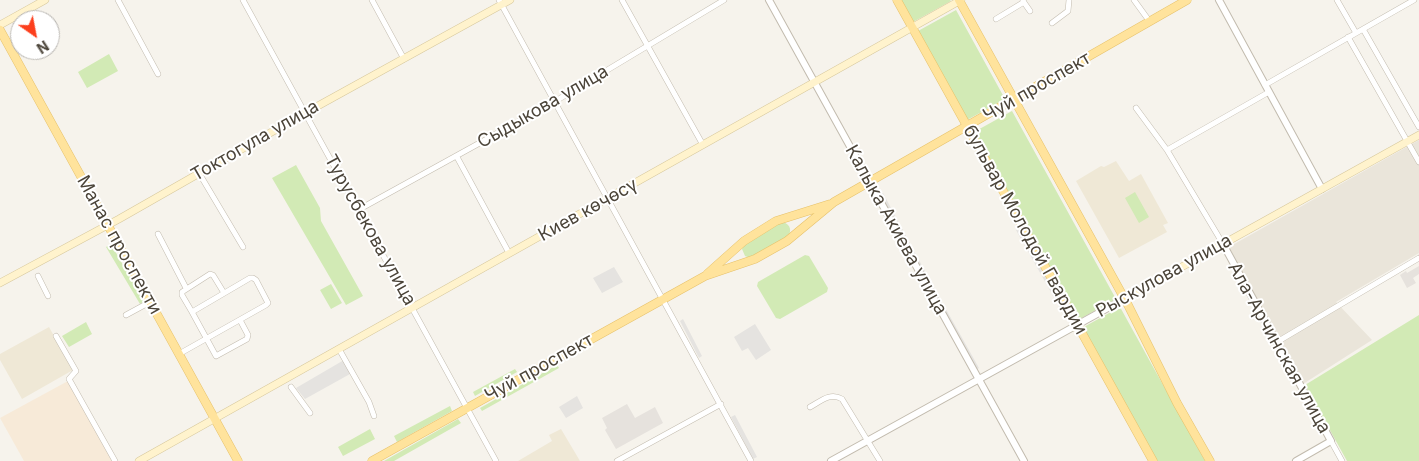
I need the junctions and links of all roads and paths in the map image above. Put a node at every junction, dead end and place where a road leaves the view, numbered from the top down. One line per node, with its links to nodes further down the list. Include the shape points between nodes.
1 (45, 0): 23 (main road)
2 (118, 0): 31 (street)
3 (243, 0): 38 (street, Турусбекова улица)
4 (372, 0): 30 (street)
5 (510, 0): 18 (main road, Токтогула улица)
6 (622, 0): 29 (street)
7 (724, 0): 29 (street, Сыдыкова улица)
8 (769, 0): 32 (street, Калыка Акиева улица)
9 (897, 0): 24 (main road, бульвар Молодой Гвардии)
10 (960, 0): 24 (main road, Киев көчөсү); 35 (main road)
11 (1069, 0): 22 (street, via 1068,11)
12 (1134, 0): 21 (street)
13 (1187, 0): 21 (main road, Чуй проспект)
14 (1218, 0): 33 (street)
15 (1337, 0): 27 (street)
16 (1414, 0): 25 (street)
17 (1023, 1): 19 (street); 20 (street)
18 (500, 3): 30 (main road, Токтогула улица); 36 (street)
19 (1030, 11)
20 (996, 19)
21 (1150, 22): 35 (main road, Чуй проспект)
22 (1052, 23)
23 (0, 25)
24 (912, 28): 32 (main road, Киев көчөсү); 39 (main road, бульвар Молодой Гвардии)
25 (1363, 29): 27 (street); 40 (street)
26 (0, 30): 53 (main road, Манас проспекти)
27 (1356, 33): 28 (street)
28 (1348, 37): 33 (street); 42 (street)
29 (647, 46): 36 (street, Сыдыкова улица); 43 (street)
30 (404, 59): 38 (main road, Токтогула улица)
31 (158, 74)
32 (815, 83): 43 (main road, Киев көчөсү); 48 (street, Калыка Акиева улица)
33 (1265, 85): 34 (street)
34 (1269, 92): 44 (street); 49 (street)
35 (1015, 99): 39 (main road, Чуй проспект); 66 (main road)
36 (554, 102): 45 (street, Сыдыкова улица); 50 (street)
37 (1136, 108): 44 (street, Ала-Арчинская улица)
38 (305, 113): 47 (main road, Токтогула улица); 52 (street, Турусбекова улица)
39 (967, 127): 48 (main road, Чуй проспект); 72 (main road, бульвар Молодой Гвардии)
40 (1419, 127)
41 (1418, 137): 42 (main road, Рыскулова улица)
42 (1407, 142): 46 (street); 49 (main road, Рыскулова улица)
43 (703, 145): 50 (main road, Киев көчөсү)
44 (1167, 150): 55 (street, Ала-Арчинская улица)
45 (457, 157): 52 (street, Сыдыкова улица); 57 (street)
46 (1419, 162)
47 (200, 173): 53 (main road, Токтогула улица); 56 (street)
48 (870, 182): 51 (main road, Чуй проспект); 78 (street, Калыка Акиева улица)
49 (1322, 189): 55 (main road, Рыскулова улица)
50 (608, 198): 57 (main road, Киев көчөсү); 65 (street)
51 (834, 202): 60 (main road, Чуй проспект, via 787,241 756,260); 60 (main road, Чуй проспект, via 776,221 744,241)
52 (358, 210): 68 (street, Турусбекова улица)
53 (108, 225): 61 (main road, Токтогула улица); 67 (main road, Манас проспекти)
54 (158, 234): 62 (street)
55 (1222, 244): 66 (main road, Рыскулова улица); 75 (street, Ала-Арчинская улица)
56 (243, 246)
57 (509, 253): 68 (main road, Киев көчөсү)
58 (1419, 258): 75 (street)
59 (38, 276): 64 (street)
60 (705, 276): 65 (main road, Чуй проспект)
61 (0, 283)
62 (186, 288): 63 (street, via 210,274); 69 (street, via 182,295)
63 (224, 293): 69 (street); 71 (street, via 250,278 256,280 268,303)
64 (48, 296)
65 (663, 299): 80 (street); 82 (main road, Чуй проспект)
66 (1124, 299): 72 (street, Рыскулова улица); 100 (main road)
67 (150, 302): 70 (street); 77 (main road, Манас проспекти)
68 (413, 307): 76 (main road, Киев көчөсү); 82 (street, Турусбекова улица)
69 (192, 312): 74 (street)
70 (126, 315)
71 (240, 320): 74 (street); 74 (street, via 247,339 219,356 214,354)
72 (1078, 324): 78 (street, Рыскулова улица); 99 (main road, бульвар Молодой Гвардии)
73 (56, 336): 89 (street, via 76,371 69,379)
74 (206, 338): 77 (street)
75 (1277, 342): 87 (street, Ала-Арчинская улица)
76 (339, 349): 84 (street); 85 (main road, Киев көчөсү)
77 (178, 354): 85 (main road, Манас проспекти)
78 (978, 379): 86 (street, Рыскулова улица); 98 (street, Калыка Акиева улица)
79 (291, 387): 83 (street)
80 (721, 404): 88 (street); 95 (street)
81 (810, 407): 86 (street, via 828,396 837,396)
82 (467, 408): 92 (main road, Чуй проспект); 93 (street, Турусбекова улица)
83 (310, 413)
84 (374, 416)
85 (214, 418): 90 (main road, Киев көчөсү); 91 (main road, Манас проспекти)
86 (868, 441): 96 (street, Рыскулова улица); 97 (street)
87 (1331, 441): 101 (street); 102 (street, Ала-Арчинская улица)
88 (624, 459): 94 (street)
89 (115, 461)
90 (139, 461)
91 (238, 461)
92 (372, 461)
93 (496, 461)
94 (617, 461)
95 (751, 461)
96 (831, 461)
97 (880, 461)
98 (1024, 461)
99 (1153, 461)
100 (1210, 461)
101 (1296, 461)
102 (1342, 461)

